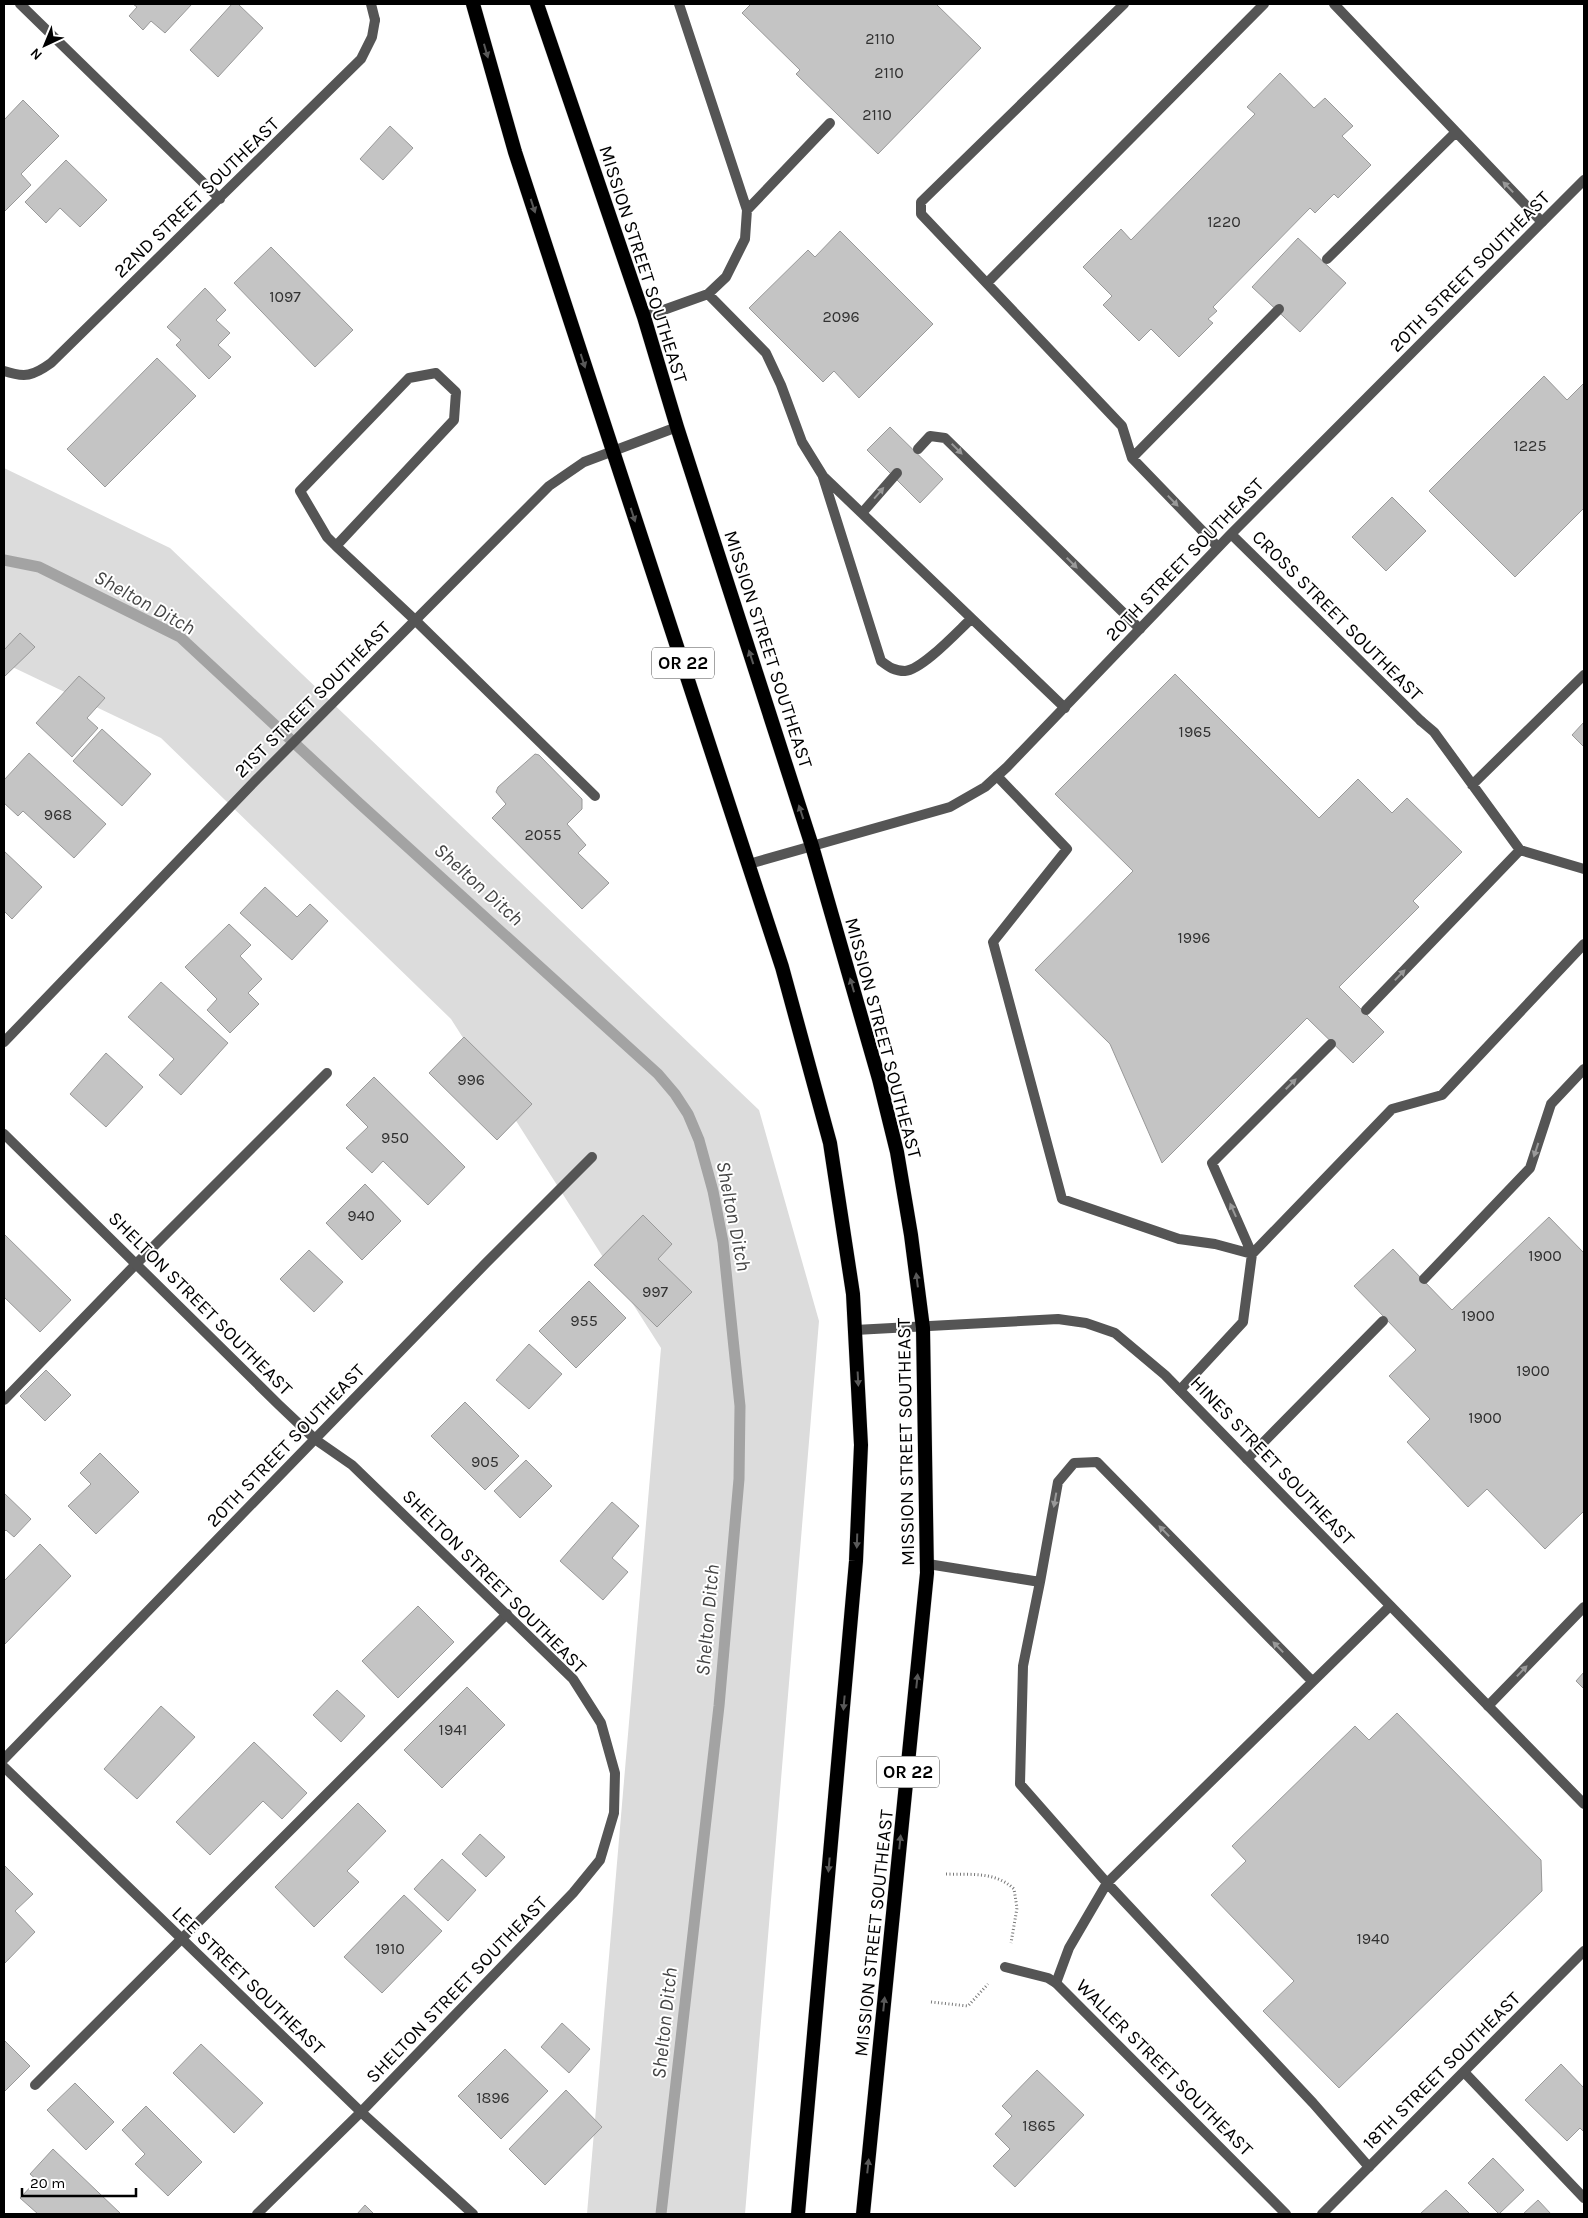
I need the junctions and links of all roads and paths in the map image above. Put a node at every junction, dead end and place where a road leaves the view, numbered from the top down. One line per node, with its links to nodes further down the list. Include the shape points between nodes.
1 (20, 4): 12 (street)
2 (371, 4): 12 (street, 22ND STREET SOUTHEAST, via 375,20 372,37 360,59)
3 (474, 4): 23 (highway, OR 22, one-way to 23, via 516,152)
4 (538, 4): 19 (highway, MISSION STREET SOUTHEAST / OR 22)
5 (678, 4): 13 (street)
6 (1124, 4): 16 (street, via 921,202 921,214)
7 (1264, 4): 16 (street)
8 (1334, 4): 10 (street)
9 (830, 124): 13 (street)
10 (1456, 132): 14 (street, one-way to 10); 15 (street)
11 (1584, 180): 14 (street, 20TH STREET SOUTHEAST)
12 (220, 199): 20 (street, 22ND STREET SOUTHEAST, via 51,363 37,374 18,376)
13 (747, 210): 17 (street, via 745,239 726,277)
14 (1542, 222): 28 (street, 20TH STREET SOUTHEAST)
15 (1327, 259)
16 (987, 283): 24 (street, via 1122,426)
17 (708, 294): 19 (street); 26 (street, via 766,353 802,442)
18 (1279, 309): 24 (street)
19 (644, 317): 21 (highway, MISSION STREET SOUTHEAST / OR 22)
20 (4, 371)
21 (677, 427): 23 (street, 21ST STREET SOUTHEAST); 39 (highway, MISSION STREET SOUTHEAST / OR 22, one-way to 21)
22 (918, 449): 33 (street, one-way to 33, via 930,436 945,438)
23 (612, 451): 32 (street, 21ST STREET SOUTHEAST, via 584,462 549,486); 41 (highway, OR 22, one-way to 41)
24 (1136, 462): 30 (street, one-way to 30)
25 (897, 473): 27 (street, one-way to 25)
26 (823, 476): 27 (street); 31 (street, via 880,661 892,670 907,671 921,664)
27 (862, 513): 31 (street)
28 (1231, 534): 30 (street, 20TH STREET SOUTHEAST); 37 (street, CROSS STREET SOUTHEAST, via 1434,732)
29 (336, 546): 29 (street, via 454,420 456,392 436,373 408,378 300,492 326,537); 32 (street)
30 (1218, 548): 33 (street, 20TH STREET SOUTHEAST)
31 (972, 618): 35 (street)
32 (415, 620): 38 (street); 45 (street, 21ST STREET SOUTHEAST)
33 (1140, 629): 35 (street, 20TH STREET SOUTHEAST)
34 (1584, 675): 37 (street)
35 (1065, 708): 36 (street, 20TH STREET SOUTHEAST)
36 (997, 776): 39 (street, 20TH STREET SOUTHEAST, via 977,793 950,807); 51 (street, via 1066,849 993,942 1062,1199 1179,1239)
37 (1472, 785): 40 (street, CROSS STREET SOUTHEAST)
38 (595, 796)
39 (812, 846): 41 (street, 20TH STREET SOUTHEAST); 55 (highway, MISSION STREET SOUTHEAST / OR 22, one-way to 39, via 897,1152)
40 (1520, 850): 42 (street); 44 (street, one-way to 40)
41 (749, 864): 56 (highway, OR 22, via 782,967 830,1143 853,1294)
42 (1584, 869)
43 (1584, 944): 51 (street, via 1442,1095 1392,1109)
44 (1366, 1010)
45 (4, 1042)
46 (1332, 1044): 51 (street, one-way to 46, via 1212,1163)
47 (1584, 1070): 53 (street, one-way to 53, via 1551,1104 1530,1168)
48 (327, 1073): 52 (street)
49 (4, 1134): 52 (street, SHELTON STREET SOUTHEAST)
50 (592, 1157): 59 (street, 20TH STREET SOUTHEAST, via 486,1262)
51 (1252, 1254): 57 (street, via 1242,1322)
52 (136, 1264): 58 (street); 59 (street, SHELTON STREET SOUTHEAST)
53 (1424, 1279)
54 (1383, 1321): 60 (street)
55 (924, 1328): 56 (street, HINES STREET SOUTHEAST); 57 (street, HINES STREET SOUTHEAST, via 1058,1319 1086,1322 1115,1333); 61 (highway, MISSION STREET SOUTHEAST / OR 22)
56 (855, 1330): 85 (highway, OR 22, one-way to 85, via 861,1445 856,1561)
57 (1180, 1390): 60 (street, HINES STREET SOUTHEAST)
58 (4, 1400)
59 (316, 1440): 65 (street, SHELTON STREET SOUTHEAST, via 352,1465); 68 (street, 20TH STREET SOUTHEAST)
60 (1246, 1459): 63 (street, HINES STREET SOUTHEAST)
61 (928, 1564): 62 (street); 86 (highway, MISSION STREET SOUTHEAST / OR 22, one-way to 61)
62 (1040, 1582): 66 (street, one-way to 62, via 1097,1462 1074,1462 1058,1482); 72 (street, via 1023,1666 1020,1784)
63 (1390, 1606): 66 (street); 67 (street, HINES STREET SOUTHEAST)
64 (1584, 1607): 67 (street, one-way to 64)
65 (507, 1614): 73 (street); 80 (street, SHELTON STREET SOUTHEAST, via 573,1678 601,1723 615,1773 614,1812 600,1860 573,1893)
66 (1312, 1681): 72 (street)
67 (1488, 1706): 70 (street, HINES STREET SOUTHEAST)
68 (4, 1759)
69 (4, 1767): 73 (street, LEE STREET SOUTHEAST)
70 (1584, 1804)
71 (946, 1874): 75 (path, via 1000,1878 1014,1889 1017,1917)
72 (1107, 1883): 76 (street, via 1069,1948); 81 (street)
73 (182, 1939): 79 (street); 80 (street, LEE STREET SOUTHEAST)
74 (1584, 1951): 78 (street, 18TH STREET SOUTHEAST)
75 (1005, 1966): 76 (street, WALLER STREET SOUTHEAST); 77 (path, via 968,2006)
76 (1056, 1983): 87 (street, WALLER STREET SOUTHEAST)
77 (931, 2002)
78 (1464, 2072): 81 (street, 18TH STREET SOUTHEAST); 82 (street)
79 (35, 2085)
80 (361, 2112): 83 (street, SHELTON STREET SOUTHEAST); 84 (street, LEE STREET SOUTHEAST)
81 (1369, 2167): 88 (street, 18TH STREET SOUTHEAST)
82 (1584, 2198)
83 (258, 2214)
84 (473, 2214)
85 (798, 2214)
86 (863, 2214)
87 (1286, 2214)
88 (1322, 2214)

